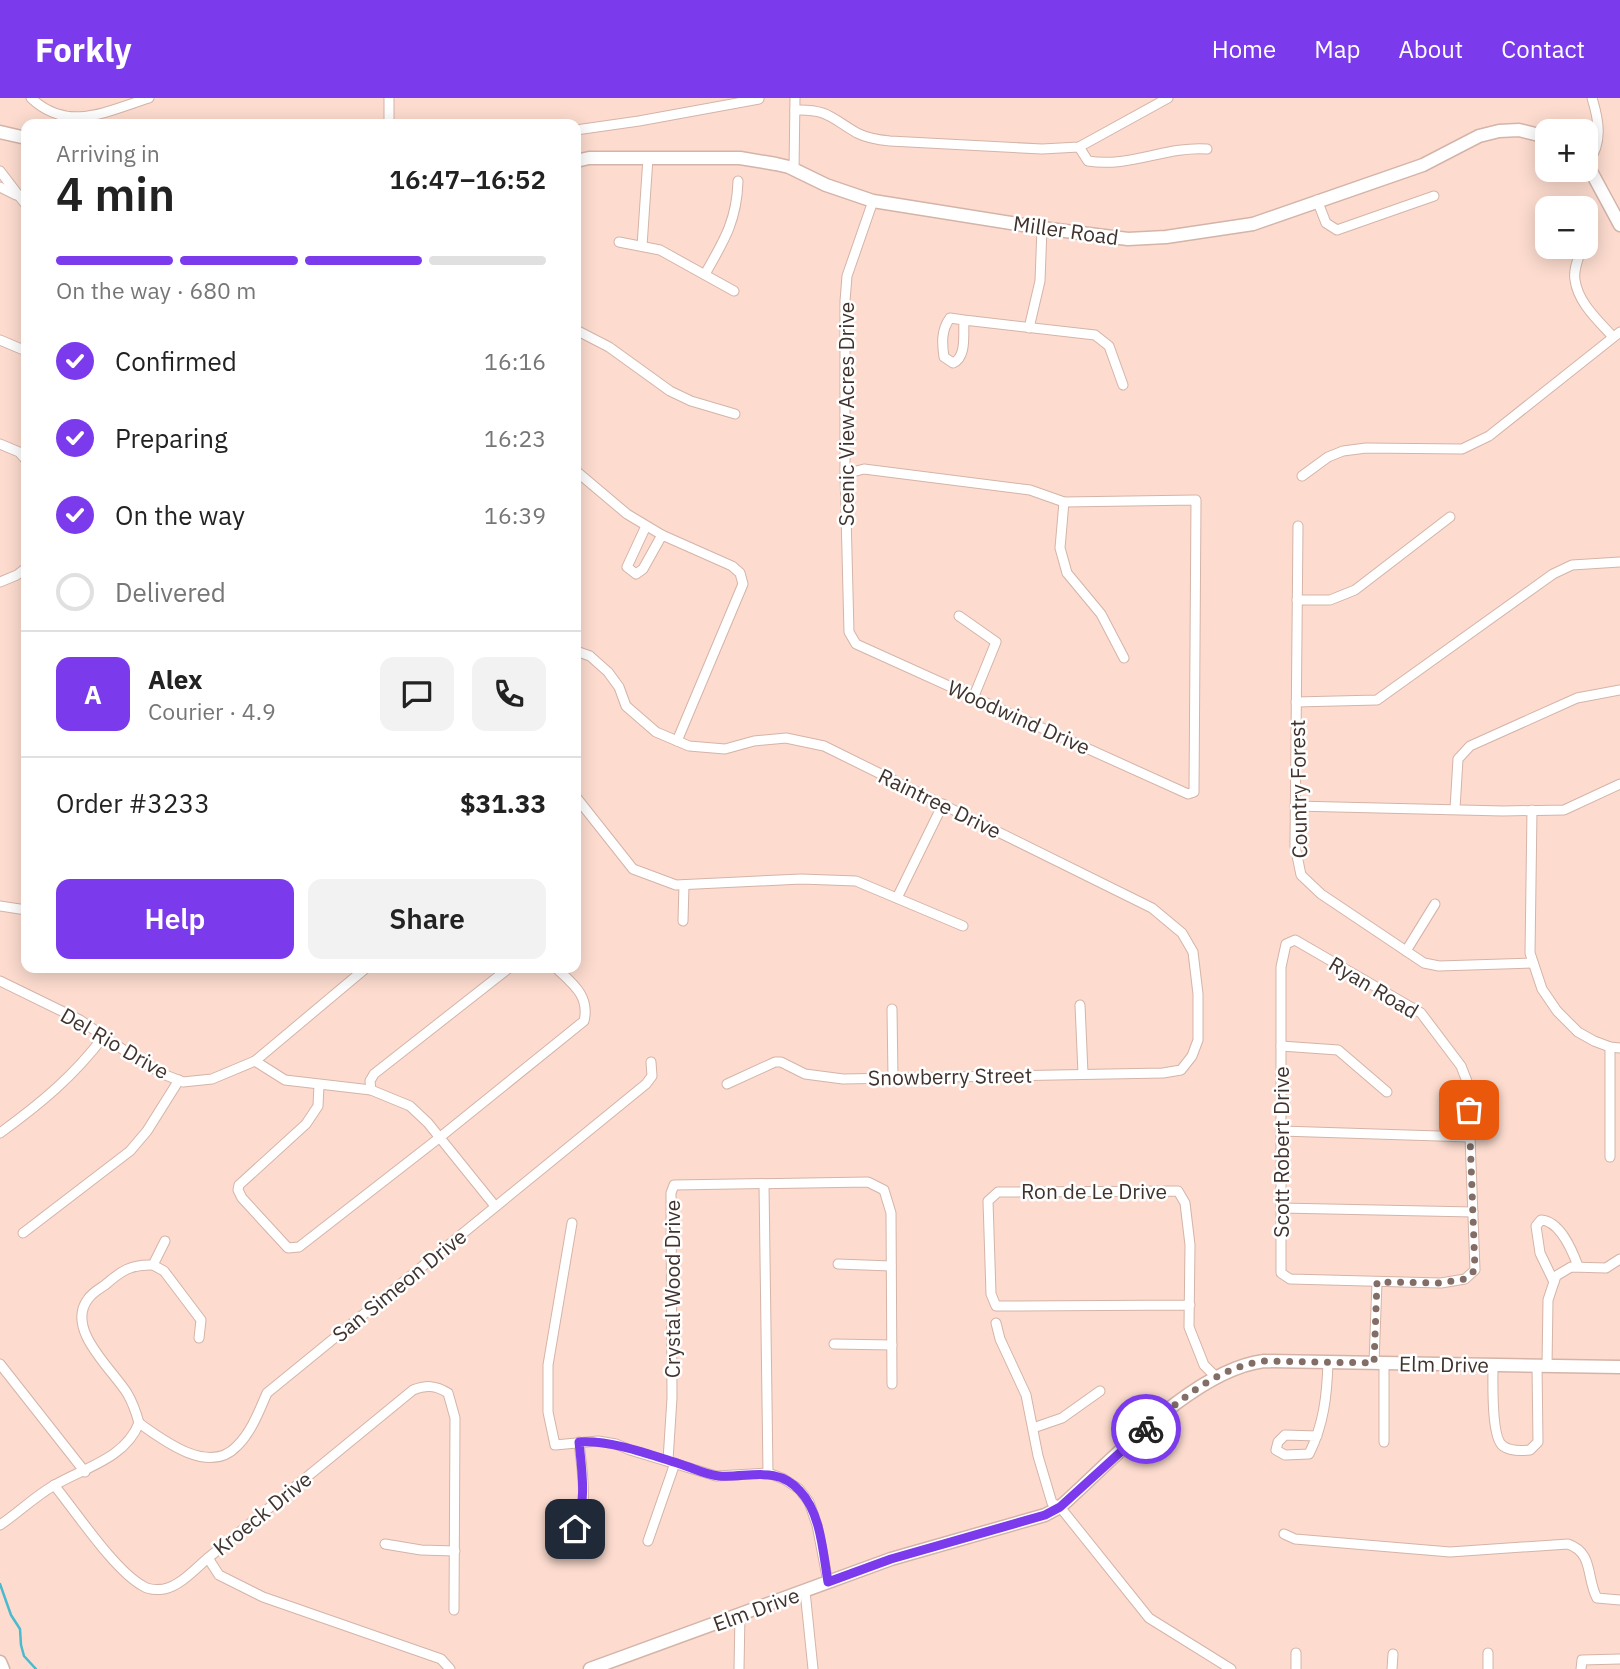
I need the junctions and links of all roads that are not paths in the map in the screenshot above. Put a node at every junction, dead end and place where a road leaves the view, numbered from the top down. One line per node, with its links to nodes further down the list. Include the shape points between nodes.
1 (31, 98): 2 (street, via 46,111 76,118)
2 (149, 98)
3 (389, 98): 9 (street)
4 (795, 98): 8 (street)
5 (1168, 98): 15 (street)
6 (1592, 98): 14 (street)
7 (759, 99): 10 (street)
8 (795, 110): 15 (street, via 825,112 856,132 890,141); 19 (street)
9 (389, 119)
10 (581, 129)
11 (0, 132): 13 (street)
12 (1535, 134): 27 (street, Miller Road, via 1518,130 1479,136 1423,165)
13 (21, 137)
14 (1598, 139)
15 (1079, 147): 16 (street, via 1088,161 1099,163 1119,163 1188,147)
16 (1207, 149)
17 (648, 158): 18 (street, Miller Road); 19 (street, Miller Road, via 740,159); 32 (street)
18 (581, 160)
19 (794, 170): 28 (street, Miller Road)
20 (0, 171): 25 (street)
21 (738, 181): 34 (street, via 732,223)
22 (1597, 182): 29 (street)
23 (0, 187): 26 (street)
24 (1434, 196): 27 (street, via 1337,230 1326,223)
25 (21, 197)
26 (21, 199)
27 (1317, 200): 30 (street, Miller Road, via 1253,224 1166,237 1128,239)
28 (873, 201): 30 (street, Miller Road); 46 (street, Scenic View Acres Drive, via 847,276)
29 (1620, 225)
30 (1042, 228): 37 (street, via 1040,281)
31 (619, 242): 32 (street)
32 (642, 246): 34 (street, via 660,250)
33 (1578, 259): 39 (street, via 1575,280 1587,309)
34 (705, 274): 35 (street)
35 (734, 291)
36 (964, 320): 36 (street, via 950,318 945,325 944,357 953,363 962,356); 37 (street)
37 (1029, 328): 42 (street, via 1095,335 1109,346)
38 (581, 333): 43 (street, via 670,391)
39 (1617, 334): 48 (street, via 1489,436 1471,445 1462,449 1343,451)
40 (0, 341): 41 (street)
41 (21, 349)
42 (1123, 385)
43 (735, 414)
44 (0, 444): 45 (street)
45 (21, 454)
46 (845, 474): 49 (street, via 864,469 975,483 1030,491); 59 (street, Scenic View Acres Drive)
47 (581, 475): 51 (street)
48 (1302, 476)
49 (1064, 502): 61 (street, via 1060,548 1066,573 1101,614); 63 (street, Woodwind Drive, via 1196,500 1194,792 1188,794)
50 (1450, 517): 57 (street, via 1354,590 1330,600)
51 (646, 526): 53 (street); 53 (street, via 628,570 636,574 643,569)
52 (1298, 526): 57 (street, Country Forest)
53 (662, 536): 65 (street, via 732,566 743,584)
54 (1620, 562): 64 (street, via 1572,565 1553,574 1377,700)
55 (21, 572): 56 (street)
56 (0, 582)
57 (1297, 600): 64 (street, Country Forest)
58 (959, 616): 63 (street, via 996,642)
59 (849, 632): 63 (street, Woodwind Drive, via 856,644)
60 (581, 653): 65 (street, Raintree Drive, via 608,672 626,706 656,732)
61 (1124, 658)
62 (1620, 690): 70 (street, via 1577,698 1470,746 1458,759)
63 (974, 696)
64 (1296, 702): 69 (street, Country Forest)
65 (677, 741): 68 (street, Raintree Drive, via 725,749 786,738 824,746)
66 (1620, 784): 71 (street, via 1564,810)
67 (581, 803): 72 (street, via 633,869)
68 (943, 804): 73 (street); 94 (street, Raintree Drive, via 1152,908 1182,933 1193,952 1198,1040)
69 (1295, 806): 70 (street); 81 (street, Country Forest, via 1301,875 1321,894)
70 (1455, 809): 71 (street)
71 (1532, 810): 82 (street)
72 (684, 885): 73 (street, via 835,879 856,881); 78 (street)
73 (897, 898): 79 (street)
74 (1435, 904): 81 (street)
75 (2, 906): 76 (street); 77 (street)
76 (21, 909)
77 (0, 919)
78 (683, 920)
79 (963, 926)
80 (1294, 940): 90 (street, Scott Robert Drive, via 1286,944 1281,967); 104 (street, Ryan Road, via 1421,1013 1461,1066 1468,1084)
81 (1406, 951): 82 (street, Country Forest, via 1439,966)
82 (1533, 963): 91 (street, via 1542,989 1557,1011 1578,1032)
83 (360, 973): 92 (street, Del Rio Drive)
84 (503, 973): 100 (street, via 374,1074)
85 (561, 973): 105 (street, via 584,1001 584,1021)
86 (0, 981): 89 (street, Del Rio Drive, via 80,1020)
87 (1080, 1005): 95 (street)
88 (892, 1009): 96 (street)
89 (104, 1037): 97 (street, Del Rio Drive); 103 (street, via 82,1066)
90 (1281, 1046): 101 (street, via 1338,1050); 102 (street, Scott Robert Drive)
91 (1615, 1048): 106 (street)
92 (255, 1061): 97 (street, Del Rio Drive, via 212,1079); 99 (street, via 285,1080)
93 (651, 1062): 108 (street, San Simeon Drive, via 652,1076 646,1084)
94 (1181, 1070): 95 (street, Snowberry Street)
95 (1083, 1073): 96 (street, Snowberry Street)
96 (893, 1077): 98 (street, Snowberry Street, via 843,1079 805,1074 775,1062)
97 (179, 1080): 112 (street, via 130,1151)
98 (727, 1084)
99 (319, 1085): 100 (street); 105 (street, via 318,1106 306,1124 238,1190 288,1248 299,1247)
100 (371, 1090): 105 (street, via 410,1105)
101 (1387, 1092)
102 (1281, 1131): 104 (street); 109 (street, Scott Robert Drive)
103 (0, 1133)
104 (1470, 1137): 110 (street, Ryan Road)
105 (439, 1138): 108 (street)
106 (1610, 1157)
107 (764, 1184): 117 (street, Crystal Wood Drive, via 868,1182 884,1190 891,1213); 140 (street, Crystal Wood Drive, via 674,1185 671,1193); 142 (street)
108 (495, 1206): 135 (street, San Simeon Drive, via 267,1393 254,1423 236,1447 213,1456 189,1454)
109 (1281, 1208): 110 (street); 119 (street, Scott Robert Drive, via 1281,1273 1290,1279)
110 (1473, 1212): 119 (street, Ryan Road, via 1475,1270 1465,1279)
111 (572, 1223): 138 (street, via 548,1365 548,1412 555,1445)
112 (23, 1233)
113 (164, 1241): 116 (street)
114 (1620, 1259): 118 (street, via 1606,1268)
115 (838, 1264): 117 (street)
116 (153, 1265): 123 (street, via 164,1271 201,1320); 135 (street, via 124,1269 83,1308 89,1342 125,1391)
117 (891, 1266): 125 (street)
118 (1578, 1266): 120 (street); 120 (street, via 1557,1228 1541,1220 1536,1226 1538,1243)
119 (1377, 1282): 127 (street)
120 (1553, 1282): 130 (street)
121 (1190, 1305): 121 (street, Ron de Le Drive, via 996,1306 991,1294 988,1201 998,1192 1178,1191 1185,1203 1190,1245); 132 (street, Ron de Le Drive, via 1189,1327 1204,1365)
122 (996, 1323): 136 (street, via 1026,1395)
123 (200, 1338)
124 (834, 1344): 125 (street)
125 (892, 1345): 133 (street)
126 (1328, 1362): 127 (street, Elm Drive); 132 (street, Elm Drive, via 1257,1362); 137 (street, via 1326,1401)
127 (1379, 1363): 129 (street, Elm Drive); 139 (street)
128 (0, 1364): 141 (street)
129 (1493, 1365): 130 (street, Elm Drive); 130 (street, via 1495,1431 1503,1446 1520,1451 1530,1450 1538,1442)
130 (1542, 1366): 131 (street, Elm Drive)
131 (1620, 1367)
132 (1216, 1377): 144 (street, Elm Drive, via 1152,1424)
133 (892, 1384)
134 (1100, 1391): 136 (street, via 1062,1418)
135 (139, 1423): 141 (street, via 126,1444)
136 (1033, 1428): 144 (street, via 1052,1503)
137 (1317, 1436)
138 (579, 1442): 140 (street, via 616,1444); 147 (street, via 581,1515 575,1529)
139 (1384, 1443)
140 (672, 1461): 142 (street, via 716,1476); 148 (street)
141 (85, 1472): 143 (street)
142 (768, 1473): 152 (street, via 785,1479 809,1502)
143 (54, 1485): 145 (street); 151 (street, via 124,1572 144,1587 157,1590 175,1585)
144 (1060, 1507): 152 (street, Elm Drive); 168 (street, via 1149,1618)
145 (0, 1525)
146 (1284, 1534): 154 (street, via 1295,1539 1450,1552 1568,1544 1590,1565 1597,1598)
147 (556, 1541)
148 (648, 1541)
149 (385, 1544): 150 (street)
150 (454, 1551): 151 (street, Kroeck Drive, via 455,1418 448,1393 426,1385 413,1390); 155 (street)
151 (208, 1558): 164 (street, Kroeck Drive, via 219,1574 263,1597 441,1659)
152 (828, 1582): 153 (street, Elm Drive)
153 (805, 1591): 156 (street, Elm Drive); 167 (street)
154 (1620, 1600)
155 (454, 1609)
156 (740, 1614): 162 (street, Elm Drive); 166 (street)
157 (1296, 1653): 169 (street)
158 (1488, 1653): 171 (street)
159 (1392, 1654): 170 (street)
160 (1620, 1659): 172 (street, via 1582,1660)
161 (0, 1662): 163 (street)
162 (617, 1665): 165 (street, Elm Drive)
163 (3, 1669)
164 (450, 1669)
165 (590, 1669)
166 (739, 1669)
167 (813, 1669)
168 (1231, 1669)
169 (1296, 1669)
170 (1392, 1669)
171 (1488, 1669)
172 (1581, 1669)

